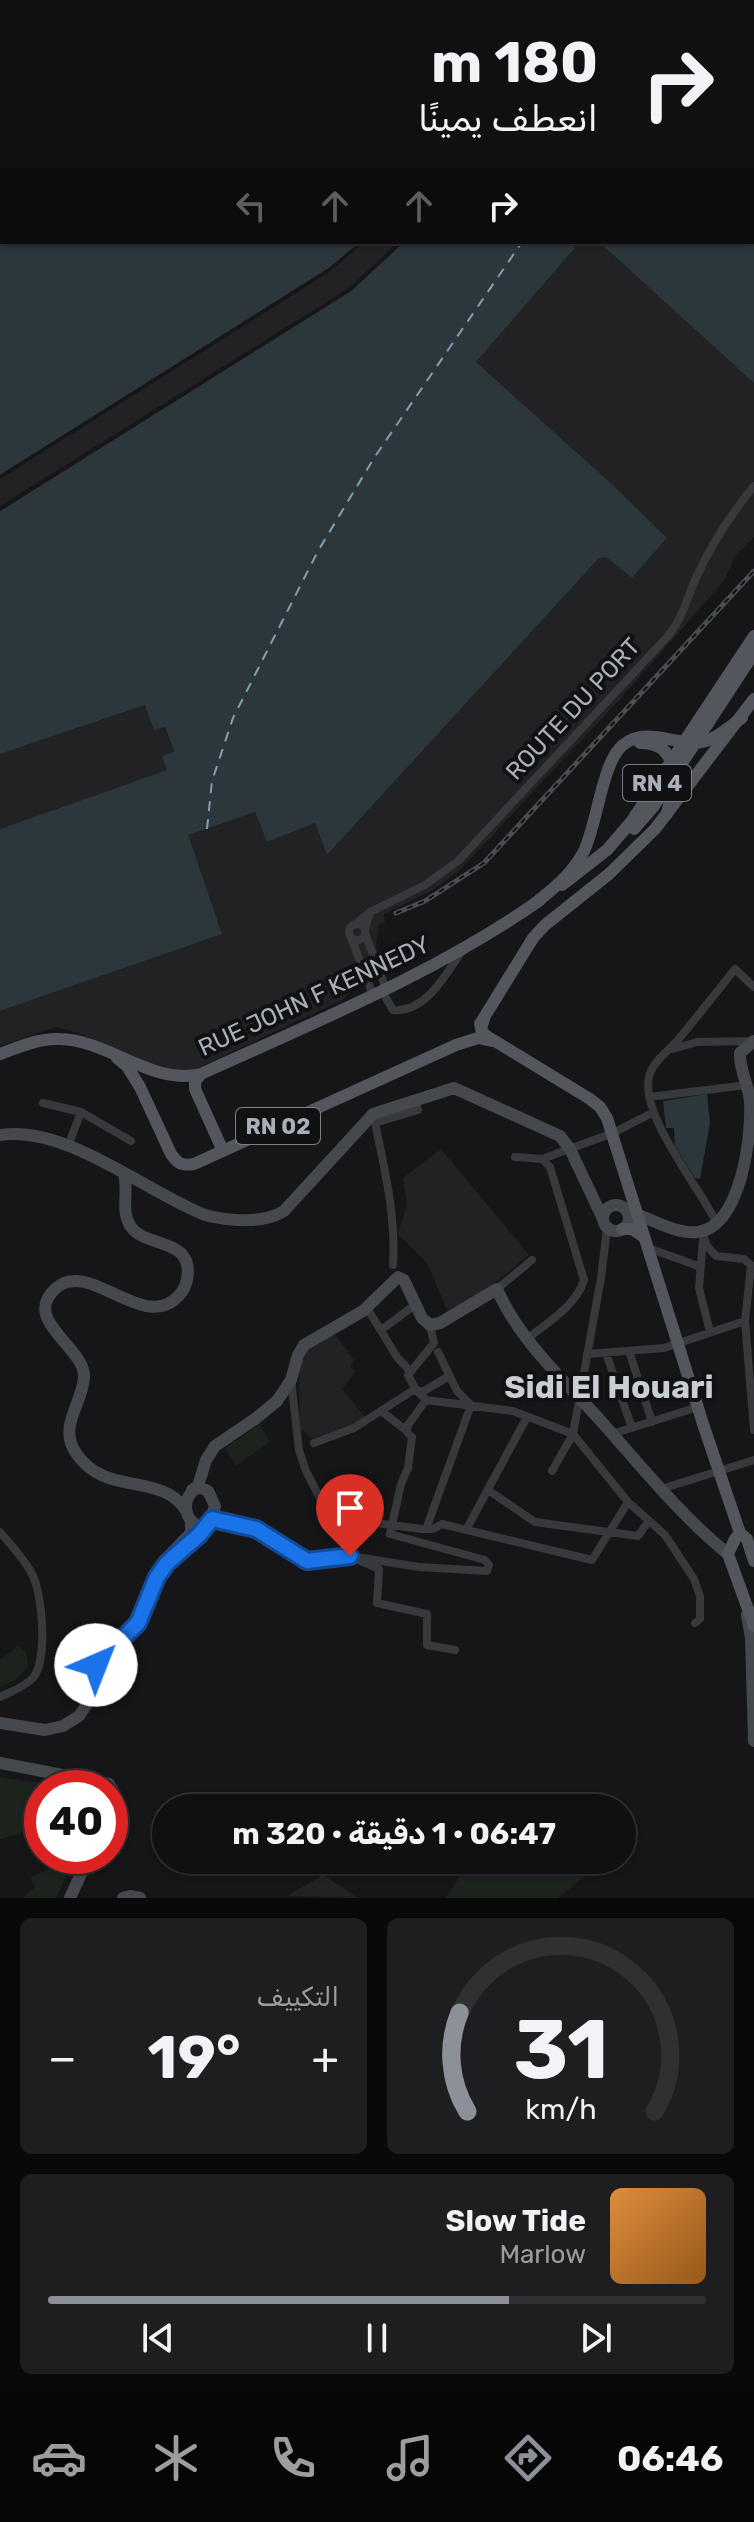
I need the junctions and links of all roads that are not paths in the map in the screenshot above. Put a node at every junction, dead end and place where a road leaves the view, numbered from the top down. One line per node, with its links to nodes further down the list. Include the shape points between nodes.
1 (754, 486): 9 (street, ROUTE DU PORT, via 718,536 669,635 458,861 425,885)
2 (754, 636): 8 (main road, RN 4, via 621,835)
3 (754, 653): 10 (main road, RN 4, via 654,806 571,886)
4 (754, 699): 5 (main road, RN 02)
5 (742, 718): 6 (main road, RN 02, bridge, via 706,741 632,739); 7 (main road, RN 02)
6 (613, 759): 7 (main road, bridge, via 637,743 654,744 666,753 675,775); 8 (main road, RN 02, bridge, via 584,851 559,885)
7 (667, 814): 10 (main road, RN 02, via 634,852)
8 (533, 905): 14 (main road, RN 02)
9 (370, 912): 11 (street, ROUTE DU PORT); 12 (street)
10 (556, 916): 17 (main road, RN 02, via 533,938)
11 (354, 925): 12 (street); 13 (street)
12 (365, 931): 13 (street, via 356,941); 16 (street)
13 (350, 935): 16 (street)
14 (462, 950): 16 (main road, RUE JOHN F KENNEDY / RN 02); 16 (street, via 426,999 399,1011)
15 (754, 987): 22 (street, via 735,969)
16 (380, 992): 25 (main road, RUE JOHN F KENNEDY / RN 02)
17 (484, 1019): 18 (main road, via 481,1032); 20 (main road, RN 02)
18 (492, 1041): 20 (main road, via 478,1038); 34 (main road, via 600,1107)
19 (754, 1041): 22 (street, via 697,1042); 26 (street, via 740,1053)
20 (456, 1045): 39 (main road, RN 02)
21 (104, 1049): 23 (main road, RUE JOHN F KENNEDY / RN 02, via 57,1038); 24 (main road, RUE JOHN F KENNEDY / RN 02); 27 (main road, RN 02, via 127,1066)
22 (668, 1051): 28 (street, via 652,1069)
23 (0, 1054)
24 (150, 1068): 25 (main road, RUE JOHN F KENNEDY / RN 02, via 178,1078); 27 (main road, via 140,1074)
25 (201, 1074): 39 (main road, via 195,1089)
26 (747, 1085): 28 (street); 33 (street)
27 (140, 1087): 39 (main road, RN 02, via 176,1163 194,1164)
28 (649, 1097): 32 (street)
29 (415, 1099): 38 (street, via 454,1088 560,1136); 43 (street, via 368,1117 284,1211 270,1218 205,1215); 51 (street, via 418,1110 375,1123 392,1199)
30 (43, 1103): 31 (street)
31 (81, 1112): 36 (street); 37 (street)
32 (652, 1113): 34 (street); 47 (street)
33 (752, 1124): 47 (street, via 741,1181)
34 (613, 1133): 38 (street); 46 (main road)
35 (0, 1135): 37 (street, via 36,1136)
36 (131, 1141)
37 (68, 1146): 42 (street)
38 (570, 1149): 41 (street); 44 (street, via 591,1198)
39 (223, 1151)
40 (515, 1157): 41 (street)
41 (542, 1159): 60 (street, via 562,1200 584,1280 572,1302)
42 (124, 1174): 43 (street); 45 (street)
43 (143, 1184): 45 (street, via 132,1197)
44 (606, 1217): 46 (street, via 621,1206); 46 (street, via 615,1231); 65 (street)
45 (127, 1219): 87 (street, via 139,1234 167,1243 181,1255 187,1278 181,1294 166,1305 148,1307 71,1281 53,1291 47,1313 52,1329 77,1355 83,1370 68,1433 72,1447 104,1478)
46 (628, 1219): 48 (street); 49 (main road)
47 (716, 1222): 48 (street)
48 (702, 1232): 52 (street); 56 (street, via 716,1256 749,1260)
49 (646, 1242): 52 (street); 61 (main road)
50 (532, 1260): 53 (street)
51 (393, 1265)
52 (701, 1267): 59 (street, via 699,1288)
53 (497, 1289): 57 (street); 60 (street)
54 (415, 1305): 55 (street, via 401,1278); 57 (street); 58 (street)
55 (367, 1308): 58 (street); 68 (street, via 309,1341 298,1355)
56 (745, 1321): 59 (street); 79 (street)
57 (430, 1325): 66 (street, via 434,1343)
58 (381, 1330): 66 (street)
59 (710, 1332): 61 (street)
60 (527, 1339): 70 (street)
61 (678, 1345): 62 (street); 73 (main road)
62 (629, 1351): 64 (street); 76 (street)
63 (438, 1352): 67 (street)
64 (606, 1353): 65 (street); 78 (street)
65 (587, 1354): 70 (street)
66 (409, 1374): 69 (street)
67 (449, 1376): 69 (street, via 424,1391); 72 (street)
68 (291, 1380): 83 (street, via 270,1408 221,1441); 97 (street, via 299,1450 325,1508 337,1518)
69 (416, 1390): 71 (street); 74 (street)
70 (580, 1398): 80 (street); 81 (street)
71 (426, 1400): 72 (street); 77 (street)
72 (471, 1405): 75 (street); 98 (street)
73 (698, 1407): 76 (street); 86 (main road)
74 (381, 1411): 77 (street, via 403,1428); 82 (street)
75 (527, 1417): 80 (street); 89 (street)
76 (652, 1422): 78 (street)
77 (408, 1425): 97 (street, via 408,1468)
78 (632, 1428): 81 (street)
79 (754, 1430)
80 (573, 1434): 85 (street); 92 (street)
81 (612, 1434): 88 (street)
82 (314, 1443)
83 (206, 1460): 90 (street); 91 (street)
84 (754, 1460): 86 (street)
85 (552, 1471)
86 (718, 1471): 88 (street); 102 (main road)
87 (143, 1486): 90 (street); 93 (street, via 176,1497)
88 (661, 1489): 103 (street)
89 (488, 1490): 99 (street); 100 (street, via 535,1522)
90 (192, 1491): 91 (street); 93 (street)
91 (208, 1491): 95 (street, via 215,1502)
92 (628, 1502): 96 (street); 100 (street)
93 (185, 1509): 94 (street)
94 (191, 1522): 95 (street, via 200,1527); 106 (street, via 190,1536 166,1559)
95 (209, 1522): 104 (street, via 256,1529 307,1561); 106 (street)
96 (648, 1522): 100 (street, via 638,1536); 108 (street, via 665,1535 694,1579 700,1596 700,1619)
97 (390, 1526): 98 (street); 104 (street, via 395,1537 485,1560 489,1569 419,1567)
98 (426, 1529): 99 (street, via 442,1524)
99 (466, 1530): 100 (street, via 592,1560)
100 (611, 1531)
101 (0, 1532): 111 (street, via 32,1573 42,1630 35,1676)
102 (740, 1533): 103 (main road); 105 (main road)
103 (728, 1554): 107 (main road)
104 (350, 1556): 110 (street, via 379,1569 377,1603 427,1614 427,1645)
105 (754, 1561)
106 (157, 1577): 112 (street, via 138,1623 98,1662 93,1695 79,1716 51,1729)
107 (746, 1604): 109 (main road); 113 (street)
108 (695, 1623)
109 (754, 1626)
110 (455, 1650)
111 (0, 1697)
112 (0, 1723)
113 (754, 1741)
114 (0, 1763): 115 (street)
115 (36, 1770)
116 (81, 1874): 117 (street)
117 (70, 1898)
118 (124, 1898): 119 (street)
119 (140, 1898)

